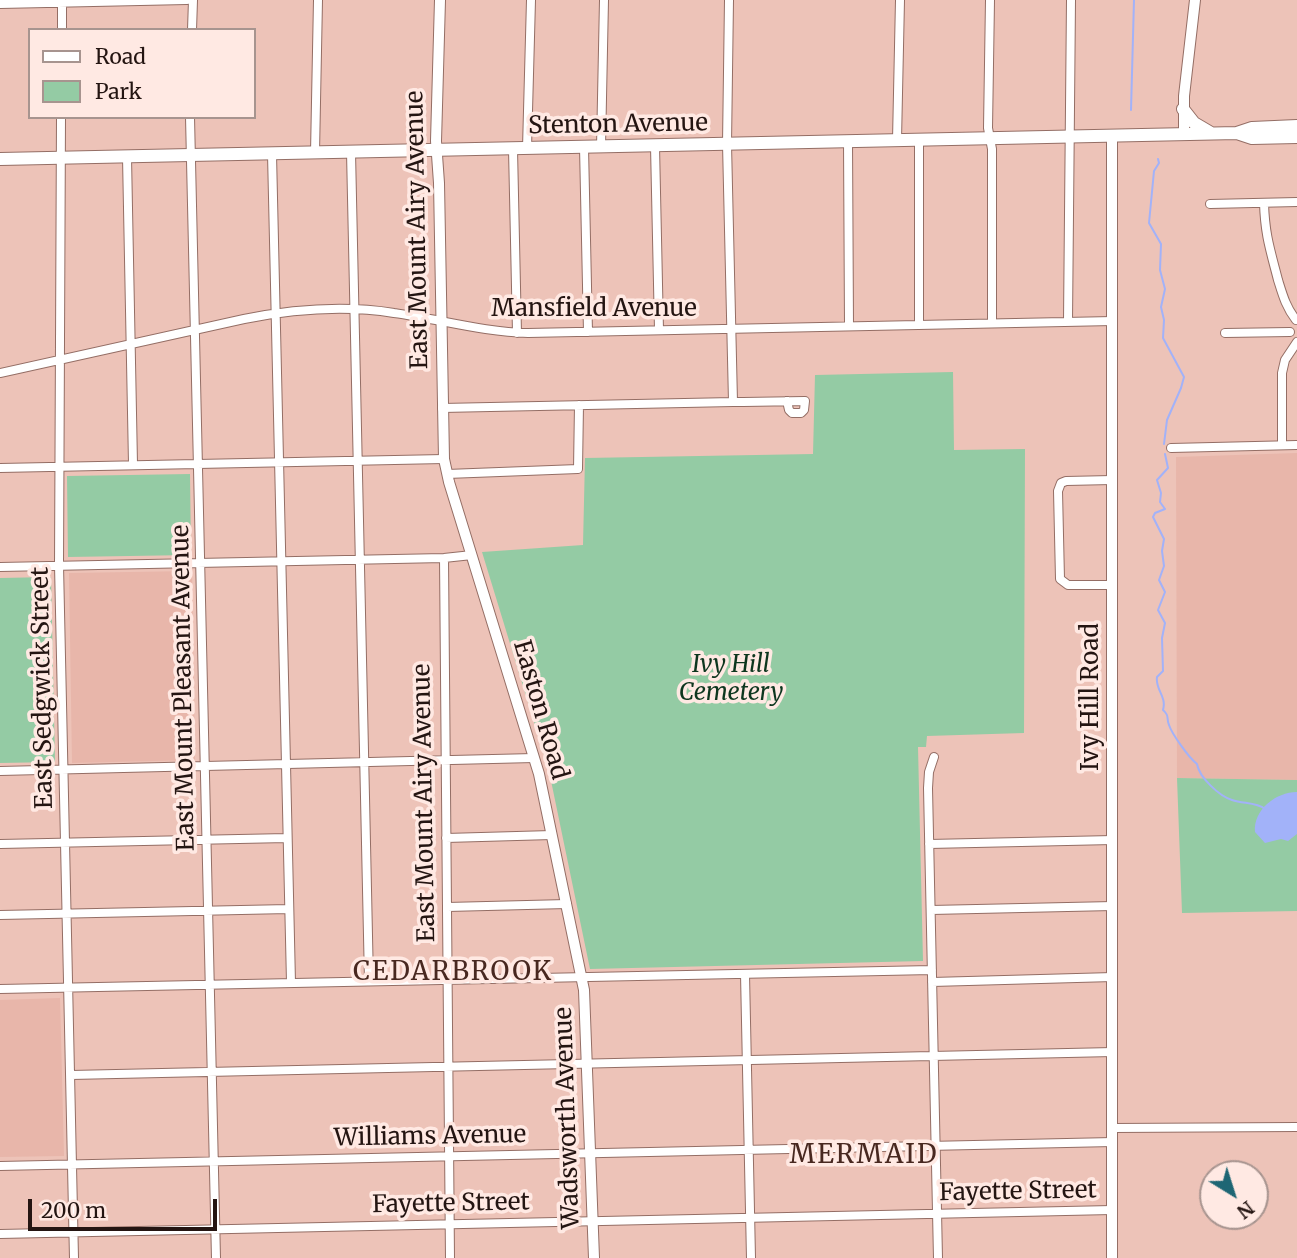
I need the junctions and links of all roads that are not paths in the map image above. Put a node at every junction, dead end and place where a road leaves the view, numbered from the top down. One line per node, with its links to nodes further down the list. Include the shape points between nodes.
1 (187, 0): 12 (street)
2 (193, 0): 15 (street)
3 (318, 0): 38 (street)
4 (440, 0): 36 (main road, East Mount Airy Avenue)
5 (531, 0): 34 (street)
6 (604, 0): 33 (street)
7 (729, 0): 30 (street)
8 (900, 0): 27 (street)
9 (990, 0): 26 (street)
10 (1071, 0): 23 (street)
11 (1195, 0): 16 (main road)
12 (62, 1): 13 (street); 14 (street)
13 (0, 4)
14 (62, 28)
15 (192, 28)
16 (1183, 109): 21 (main road); 22 (main road)
17 (61, 119): 42 (street, East Sedgwick Street)
18 (190, 119): 40 (street, East Mount Pleasant Avenue)
19 (1297, 126): 20 (main road, Stenton Avenue)
20 (1237, 133): 22 (main road, Stenton Avenue); 25 (main road, Stenton Avenue, via 1252,138)
21 (1184, 134): 22 (main road, Stenton Avenue); 24 (main road, Stenton Avenue)
22 (1211, 134)
23 (1068, 136): 24 (main road, Stenton Avenue); 26 (main road, Stenton Avenue); 50 (street)
24 (1112, 136): 51 (main road, Ivy Hill Road)
25 (1297, 137)
26 (990, 138): 28 (main road, Stenton Avenue); 53 (street)
27 (897, 140): 28 (main road, Stenton Avenue); 29 (main road, Stenton Avenue)
28 (919, 140): 54 (street)
29 (848, 141): 30 (main road, Stenton Avenue); 55 (street)
30 (727, 144): 31 (main road, Stenton Avenue); 57 (street)
31 (655, 145): 33 (main road, Stenton Avenue); 58 (street)
32 (584, 147): 33 (main road, Stenton Avenue); 34 (main road, Stenton Avenue); 59 (street)
33 (601, 147)
34 (527, 148): 35 (main road, Stenton Avenue)
35 (513, 149): 36 (main road, Stenton Avenue); 61 (street)
36 (437, 150): 37 (main road, Stenton Avenue); 49 (main road, East Mount Airy Avenue)
37 (351, 152): 38 (main road, Stenton Avenue); 47 (street)
38 (315, 153): 39 (main road, Stenton Avenue)
39 (272, 154): 40 (main road, Stenton Avenue); 48 (street)
40 (191, 156): 41 (main road, Stenton Avenue); 56 (street, East Mount Pleasant Avenue)
41 (127, 157): 42 (main road, Stenton Avenue); 64 (street)
42 (61, 158): 43 (main road, Stenton Avenue); 65 (street, East Sedgwick Street)
43 (0, 159)
44 (1297, 202): 45 (street)
45 (1264, 203): 46 (street); 52 (street, via 1269,253 1283,299)
46 (1210, 204)
47 (355, 309): 48 (street, Mansfield Avenue); 49 (street, Mansfield Avenue); 75 (street)
48 (276, 313): 56 (street, Mansfield Avenue); 76 (street)
49 (440, 321): 61 (street, Mansfield Avenue); 70 (main road, East Mount Airy Avenue)
50 (1068, 321): 51 (street, Mansfield Avenue); 53 (street, Mansfield Avenue)
51 (1113, 321): 82 (main road, Ivy Hill Road)
52 (1296, 321): 60 (street)
53 (992, 323): 54 (street, Mansfield Avenue)
54 (919, 324): 55 (street, Mansfield Avenue)
55 (849, 326): 57 (street, Mansfield Avenue)
56 (196, 329): 64 (street, Mansfield Avenue); 77 (street, East Mount Pleasant Avenue)
57 (731, 329): 58 (street, Mansfield Avenue); 68 (street)
58 (659, 330): 59 (street, Mansfield Avenue)
59 (588, 332): 61 (street, Mansfield Avenue)
60 (1290, 332): 62 (street); 63 (street)
61 (517, 333)
62 (1225, 333)
63 (1297, 341): 71 (street, via 1282,373)
64 (131, 344): 65 (street, Mansfield Avenue); 78 (street)
65 (60, 360): 66 (street, Mansfield Avenue); 79 (street, East Sedgwick Street)
66 (0, 373)
67 (805, 401): 68 (street, via 804,410 795,414 788,401)
68 (733, 402): 69 (street)
69 (579, 405): 70 (street); 81 (street, via 578,469)
70 (442, 408): 74 (main road, East Mount Airy Avenue)
71 (1283, 445): 72 (street); 73 (street)
72 (1297, 445)
73 (1171, 448)
74 (444, 458): 75 (street); 81 (main road, Easton Road)
75 (358, 460): 76 (street); 85 (street)
76 (279, 462): 77 (street); 86 (street)
77 (198, 463): 78 (street); 87 (street, East Mount Pleasant Avenue)
78 (133, 464): 79 (street)
79 (61, 467): 80 (street); 88 (street, East Sedgwick Street)
80 (0, 468)
81 (447, 474): 83 (main road, Easton Road)
82 (1112, 480): 90 (main road, Ivy Hill Road); 90 (street, via 1066,481 1058,491 1060,579 1068,585)
83 (472, 555): 84 (street); 92 (main road, Easton Road)
84 (443, 558): 85 (street); 93 (street, East Mount Airy Avenue)
85 (360, 559): 86 (street); 94 (street)
86 (281, 561): 87 (street); 95 (street)
87 (201, 563): 88 (street); 96 (street, East Mount Pleasant Avenue)
88 (59, 565): 89 (street); 97 (street, East Sedgwick Street)
89 (0, 567)
90 (1112, 585): 103 (main road, Ivy Hill Road)
91 (934, 757): 106 (street, via 929,772)
92 (534, 758): 93 (street); 99 (main road, Easton Road)
93 (446, 762): 94 (street); 101 (street, East Mount Airy Avenue)
94 (365, 764): 95 (street); 120 (street)
95 (286, 765): 96 (street); 100 (street)
96 (205, 767): 97 (street); 102 (street, East Mount Pleasant Avenue)
97 (64, 770): 98 (street); 104 (street, East Sedgwick Street)
98 (0, 771)
99 (552, 835): 101 (street); 107 (main road, Easton Road)
100 (287, 838): 102 (street); 110 (street)
101 (446, 838): 109 (street, East Mount Airy Avenue)
102 (206, 839): 104 (street); 112 (street, East Mount Pleasant Avenue)
103 (1113, 840): 106 (street); 108 (main road, Ivy Hill Road)
104 (65, 842): 105 (street); 113 (street, East Sedgwick Street)
105 (0, 844)
106 (929, 844): 111 (street)
107 (567, 904): 109 (street); 117 (main road, Easton Road)
108 (1113, 906): 111 (street); 118 (main road, Ivy Hill Road)
109 (447, 907): 119 (street, East Mount Airy Avenue)
110 (289, 909): 112 (street); 121 (street)
111 (931, 910): 115 (street)
112 (208, 911): 113 (street); 123 (street, East Mount Pleasant Avenue)
113 (68, 913): 114 (street); 124 (street, East Sedgwick Street)
114 (0, 915)
115 (932, 970): 116 (street); 122 (street)
116 (745, 974): 117 (street); 128 (street)
117 (582, 977): 119 (street); 129 (main road, Wadsworth Avenue)
118 (1113, 978): 122 (street); 126 (main road, Ivy Hill Road)
119 (448, 979): 120 (street); 130 (street, East Mount Airy Avenue)
120 (369, 981): 121 (street)
121 (290, 982): 123 (street)
122 (932, 982): 127 (street)
123 (210, 984): 124 (street); 131 (street, East Mount Pleasant Avenue)
124 (69, 987): 125 (street); 132 (street, East Sedgwick Street)
125 (0, 989)
126 (1113, 1052): 127 (street); 134 (main road, Ivy Hill Road)
127 (934, 1056): 128 (street); 136 (street)
128 (747, 1060): 129 (street); 137 (street)
129 (588, 1064): 130 (street); 138 (main road, Wadsworth Avenue)
130 (449, 1067): 131 (street); 139 (street, East Mount Airy Avenue)
131 (212, 1072): 132 (street); 140 (street, East Mount Pleasant Avenue)
132 (71, 1075): 141 (street, East Sedgwick Street)
133 (1297, 1126): 134 (street)
134 (1113, 1128): 135 (main road, Ivy Hill Road)
135 (1113, 1142): 136 (street, Williams Avenue); 143 (main road, Ivy Hill Road)
136 (936, 1146): 137 (street, Williams Avenue); 144 (street)
137 (749, 1150): 138 (street, Williams Avenue); 145 (street)
138 (590, 1153): 139 (street, Williams Avenue); 146 (main road, Wadsworth Avenue)
139 (449, 1156): 140 (street, Williams Avenue); 147 (street, East Mount Airy Avenue)
140 (212, 1161): 141 (street, Williams Avenue); 148 (street, East Mount Pleasant Avenue)
141 (73, 1164): 142 (street, Williams Avenue); 149 (street, East Sedgwick Street)
142 (0, 1166)
143 (1112, 1210): 144 (street, Fayette Street); 157 (main road, Ivy Hill Road)
144 (938, 1213): 145 (street, Fayette Street); 156 (street)
145 (750, 1217): 146 (street, Fayette Street); 155 (street)
146 (593, 1221): 147 (street, Fayette Street); 154 (main road, Wadsworth Avenue)
147 (450, 1224): 148 (street, Fayette Street); 153 (street, East Mount Airy Avenue)
148 (215, 1229): 149 (street, Fayette Street); 152 (street, East Mount Pleasant Avenue)
149 (74, 1232): 150 (street, Fayette Street); 151 (street, East Sedgwick Street)
150 (0, 1234)
151 (74, 1258)
152 (216, 1258)
153 (450, 1258)
154 (594, 1258)
155 (751, 1258)
156 (939, 1258)
157 (1112, 1258)

